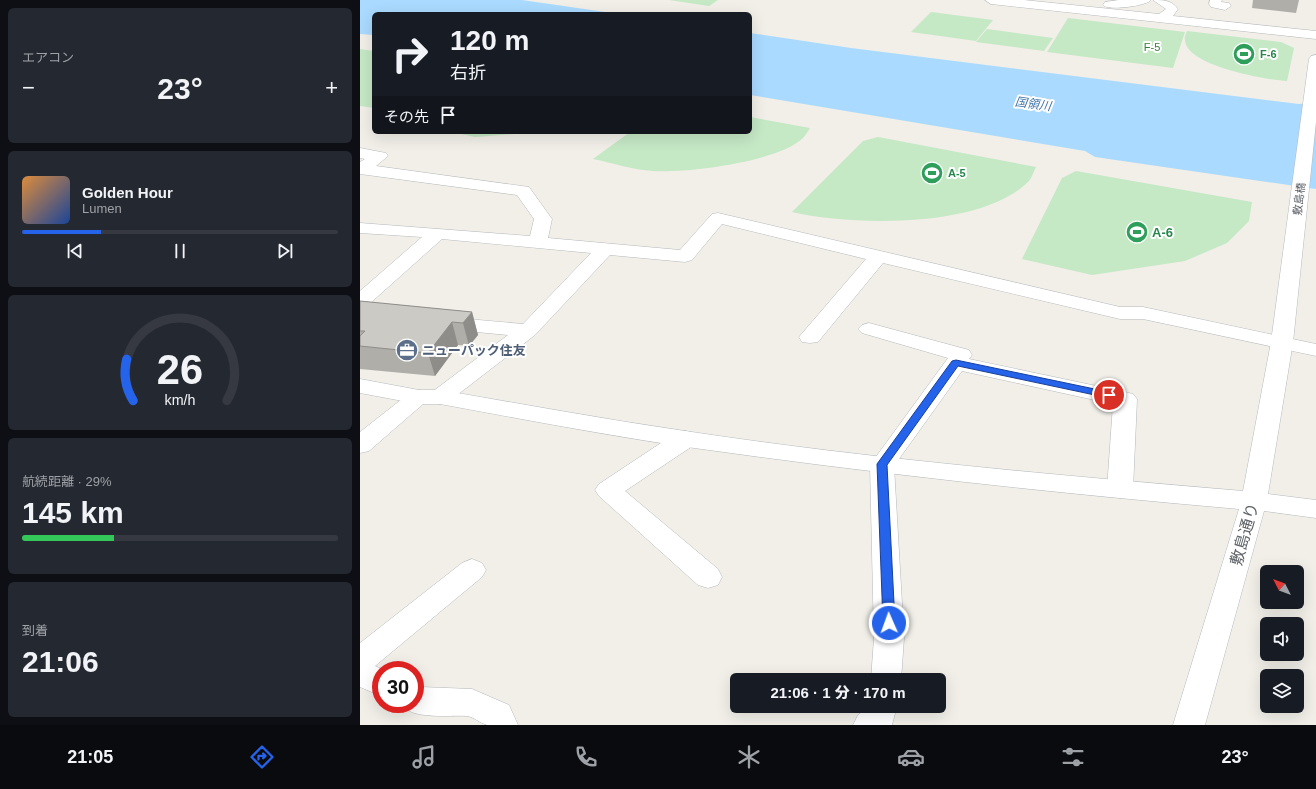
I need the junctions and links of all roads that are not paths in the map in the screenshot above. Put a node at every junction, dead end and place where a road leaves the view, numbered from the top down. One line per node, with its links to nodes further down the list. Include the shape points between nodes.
1 (991, 0): 4 (street)
2 (1145, 0): 5 (street)
3 (1159, 0): 6 (street, via 1172,9)
4 (1036, 2): 5 (street)
5 (1074, 9): 6 (street)
6 (1161, 19): 7 (street)
7 (1316, 35)
8 (1316, 59): 22 (street, 敷島橋)
9 (360, 153): 10 (street, via 380,156)
10 (360, 169): 13 (street, via 523,191 543,219)
11 (360, 228): 12 (street)
12 (438, 233): 13 (street); 16 (street)
13 (538, 242): 14 (street)
14 (606, 248): 15 (street, via 684,256 718,218); 20 (street)
15 (879, 256): 17 (street); 21 (street)
16 (360, 302)
17 (1120, 313): 22 (street, via 1143,313); 23 (street, via 1146,324)
18 (429, 322): 20 (street)
19 (869, 328): 25 (street, via 961,355)
20 (528, 330): 27 (street)
21 (810, 337)
22 (1282, 340): 24 (street); 32 (street, 敷島通り)
23 (1250, 348)
24 (1316, 350)
25 (956, 363): 30 (street); 31 (street, via 1125,399)
26 (360, 386): 27 (street)
27 (430, 397): 28 (street); 29 (street)
28 (686, 439): 30 (street); 35 (street, via 608,490)
29 (360, 444)
30 (882, 464): 31 (street); 38 (street, via 889,638)
31 (1120, 489): 32 (street)
32 (1254, 501): 33 (street); 42 (street, 敷島通り)
33 (1316, 509)
34 (472, 570): 36 (street)
35 (708, 577)
36 (360, 660)
37 (360, 673): 39 (street)
38 (886, 673)
39 (372, 679)
40 (424, 701): 41 (street, via 472,703 498,715)
41 (502, 725)
42 (1189, 725)

